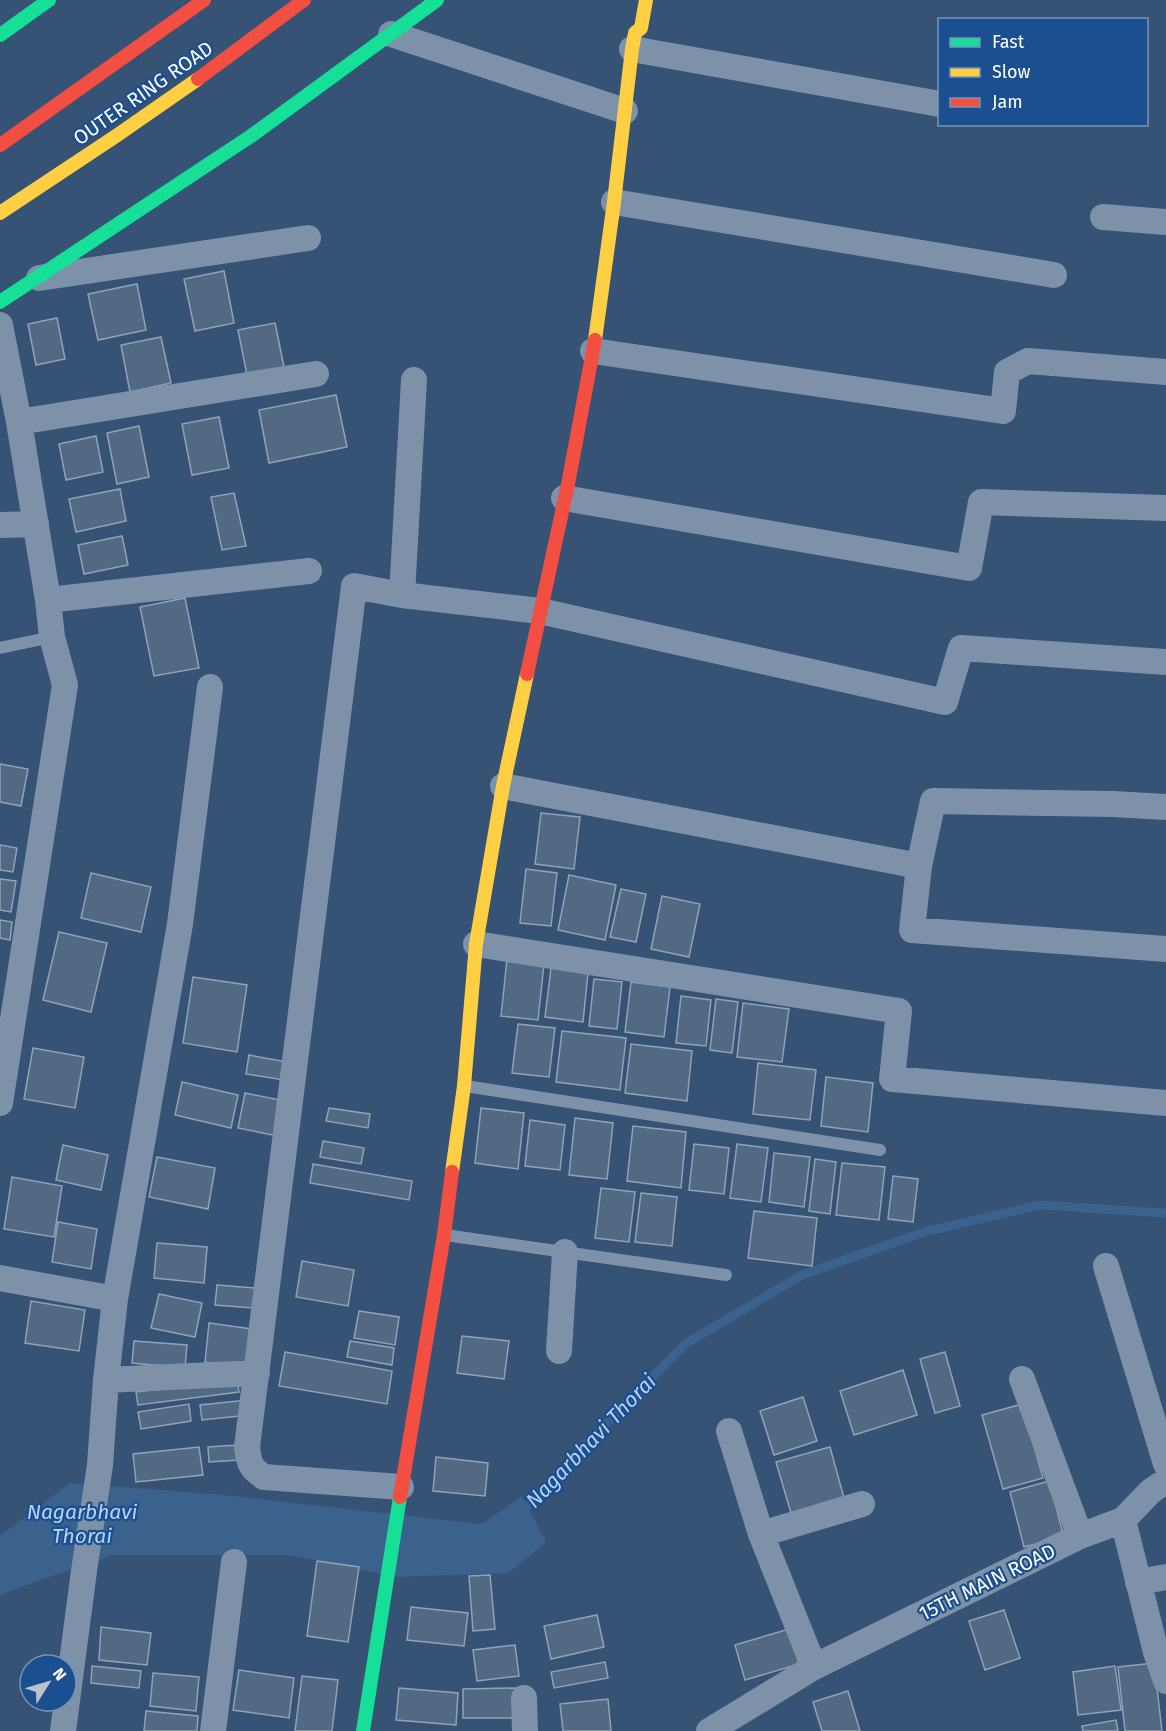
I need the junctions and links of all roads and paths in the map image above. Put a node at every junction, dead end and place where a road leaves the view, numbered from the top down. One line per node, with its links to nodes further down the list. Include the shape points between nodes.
1 (49, 0): 7 (main road)
2 (204, 0): 11 (main road, OUTER RING ROAD)
3 (304, 0): 13 (main road, OUTER RING ROAD, via 212,70)
4 (437, 0): 6 (main road)
5 (646, 0): 8 (main road, via 641,28)
6 (391, 34): 10 (street); 18 (main road, via 251,136)
7 (0, 35)
8 (631, 35): 9 (street); 10 (main road)
9 (938, 104)
10 (625, 111): 12 (main road)
11 (0, 145)
12 (614, 202): 17 (street); 21 (main road)
13 (0, 213)
14 (1102, 217): 15 (street)
15 (1166, 222)
16 (308, 238): 18 (street)
17 (1054, 275)
18 (36, 279): 19 (main road)
19 (0, 302)
20 (0, 325): 25 (street)
21 (593, 351): 22 (street, via 1003,411 1007,372 1028,361); 26 (main road)
22 (1166, 372)
23 (316, 374): 25 (street)
24 (414, 380): 31 (street)
25 (19, 422): 28 (street)
26 (564, 498): 27 (street, via 969,568 981,502); 33 (main road)
27 (1166, 508)
28 (36, 524): 29 (street); 32 (street)
29 (0, 525)
30 (309, 571): 32 (street)
31 (402, 595): 33 (street); 54 (street, via 354,586)
32 (48, 600): 34 (street)
33 (540, 611): 36 (street, via 945,702 961,648); 38 (main road)
34 (52, 637): 35 (lane); 44 (street, via 65,685)
35 (0, 648)
36 (1166, 662)
37 (210, 687): 52 (street, via 180,924)
38 (503, 786): 40 (street); 41 (main road)
39 (1166, 807): 40 (street, via 933,801)
40 (919, 866): 42 (street, via 912,930)
41 (476, 944): 43 (main road); 45 (street, via 899,1011 892,1079)
42 (1166, 949)
43 (464, 1086): 46 (lane); 47 (main road)
44 (0, 1103)
45 (1166, 1103)
46 (880, 1150)
47 (444, 1235): 48 (lane); 60 (main road)
48 (565, 1252): 50 (lane); 53 (street)
49 (1106, 1266): 58 (street)
50 (726, 1275)
51 (0, 1278): 52 (street)
52 (115, 1299): 56 (street)
53 (559, 1351)
54 (257, 1373): 56 (street); 60 (street, via 247,1447 255,1471 264,1477)
55 (1022, 1379): 64 (street)
56 (106, 1380): 71 (street, via 100,1465)
57 (729, 1431): 63 (street)
58 (1166, 1464)
59 (1166, 1480): 62 (street)
60 (399, 1497): 73 (main road)
61 (862, 1504): 63 (street)
62 (1123, 1520): 64 (street, 15TH MAIN ROAD); 67 (street)
63 (761, 1534): 68 (street)
64 (1080, 1536): 68 (street, 15TH MAIN ROAD)
65 (234, 1562): 72 (street)
66 (1166, 1577): 67 (street)
67 (1138, 1582): 69 (street)
68 (814, 1667): 75 (street, 15TH MAIN ROAD)
69 (1166, 1681)
70 (524, 1698): 74 (street)
71 (60, 1730)
72 (213, 1731)
73 (363, 1731)
74 (525, 1731)
75 (709, 1731)

